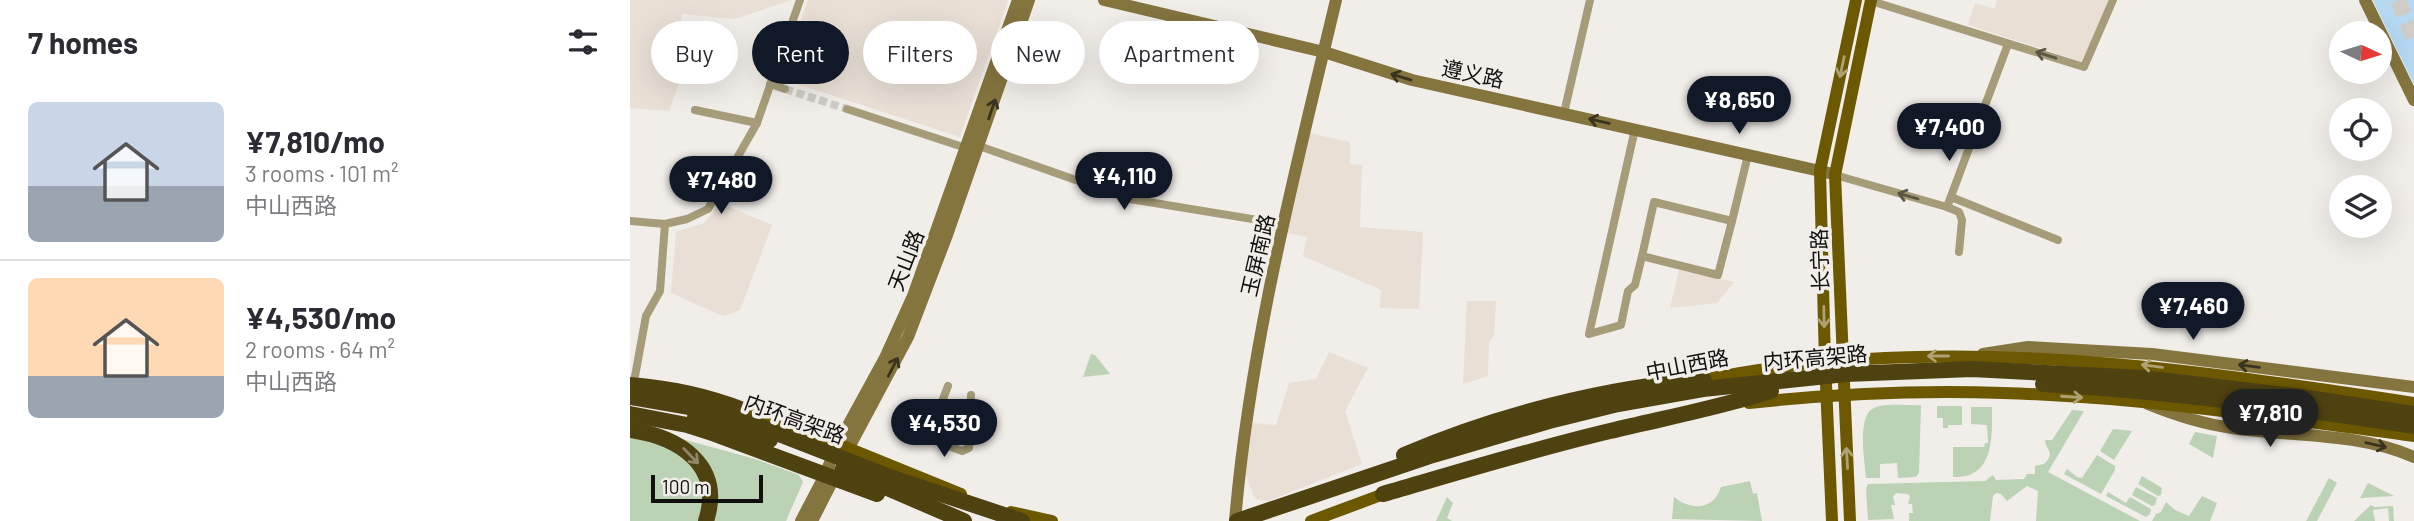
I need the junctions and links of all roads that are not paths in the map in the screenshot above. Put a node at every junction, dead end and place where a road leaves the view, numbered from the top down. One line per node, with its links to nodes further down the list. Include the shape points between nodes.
1 (800, 0): 11 (street)
2 (1018, 0): 22 (street, 天山路)
3 (1029, 0): 22 (street, 天山路, one-way to 3)
4 (1104, 0): 13 (street, 遵义路)
5 (1336, 0): 13 (street, 玉屏南路)
6 (1590, 0): 19 (street)
7 (1856, 0): 24 (main road, 长宁路, one-way to 24)
8 (2113, 0): 12 (street, one-way to 12, via 2084,67)
9 (2365, 0): 16 (street)
10 (1871, 1): 12 (street); 25 (main road, 长宁路)
11 (793, 21)
12 (2008, 44): 26 (street)
13 (1324, 52): 19 (street, 遵义路, one-way to 13, via 1412,80); 31 (street, 玉屏南路)
14 (771, 84): 15 (street); 20 (street)
15 (785, 89)
16 (2414, 100)
17 (848, 109): 22 (street)
18 (695, 110): 20 (street)
19 (1564, 113): 21 (street, 遵义路, one-way to 19)
20 (757, 122): 30 (street, via 708,209)
21 (1635, 129): 23 (street, 遵义路); 34 (street, via 1589,334 1621,325)
22 (972, 147): 31 (street, via 1130,199); 52 (street, 天山路, via 908,337)
23 (1748, 155): 24 (street, 遵义路); 28 (street)
24 (1820, 171): 25 (street, 遵义路); 36 (main road, 长宁路, one-way to 36)
25 (1835, 174): 27 (street, one-way to 25); 37 (main road, 长宁路)
26 (1951, 197): 27 (street); 32 (street)
27 (1947, 207): 33 (street, via 1959,212 1962,220)
28 (1732, 221): 34 (street, via 1718,275); 34 (street, via 1654,202)
29 (630, 222): 30 (street)
30 (665, 224): 41 (street, via 660,291 646,316)
31 (1283, 224): 64 (street, 玉屏南路, via 1250,389)
32 (2058, 240)
33 (1959, 251)
34 (1642, 256)
35 (1972, 356): 37 (main road, 中山西路, one-way to 37, via 1917,356); 39 (street, one-way to 35, via 2152,354 2028,347); 46 (main road, 中山西路, one-way to 35, via 2144,365)
36 (1825, 362): 37 (main road, 中山西路); 44 (main road, 长宁路); 54 (main road, 中山西路, via 1734,373 1613,397)
37 (1844, 367): 43 (main road, 长宁路); 47 (highway, 内环高架路, via 2143,378); 54 (highway, via 1661,383 1533,412 1436,441); 64 (highway, 内环高架路, via 1572,415 1433,455)
38 (948, 386): 42 (street, via 928,438 962,451 969,447)
39 (2414, 387)
40 (1771, 391): 49 (highway, 内环高架路, via 1972,379 2142,390); 56 (highway); 65 (highway, 内环高架路, via 1704,398 1551,430)
41 (630, 395): 52 (main road, via 688,398 733,408); 61 (highway, 内环高架路, via 771,441); 62 (highway, via 658,388 721,402 841,448 903,479)
42 (971, 395)
43 (1844, 395): 44 (main road); 45 (main road, one-way to 45, via 2004,393); 68 (main road, 长宁路, one-way to 43)
44 (1826, 396): 56 (main road, via 1717,407 1592,428 1440,471); 67 (main road, 长宁路)
45 (2141, 402): 51 (main road); 53 (street, one-way to 53, via 2180,417 2231,428 2374,444)
46 (2414, 403)
47 (2414, 414)
48 (630, 415): 55 (main road, via 719,433); 61 (highway, via 687,425)
49 (2414, 426)
50 (630, 430): 57 (highway, one-way to 57, via 667,438 700,466 710,495)
51 (2414, 436)
52 (844, 446): 55 (street, 天山路); 63 (main road, via 995,508)
53 (2414, 457)
54 (1377, 467): 64 (main road, 中山西路)
55 (831, 472): 58 (street); 59 (street); 60 (main road)
56 (1384, 494): 66 (main road)
57 (706, 521)
58 (801, 521)
59 (812, 521)
60 (953, 521)
61 (962, 521)
62 (1021, 521)
63 (1052, 521)
64 (1236, 521)
65 (1268, 521)
66 (1311, 521)
67 (1832, 521)
68 (1850, 521)

